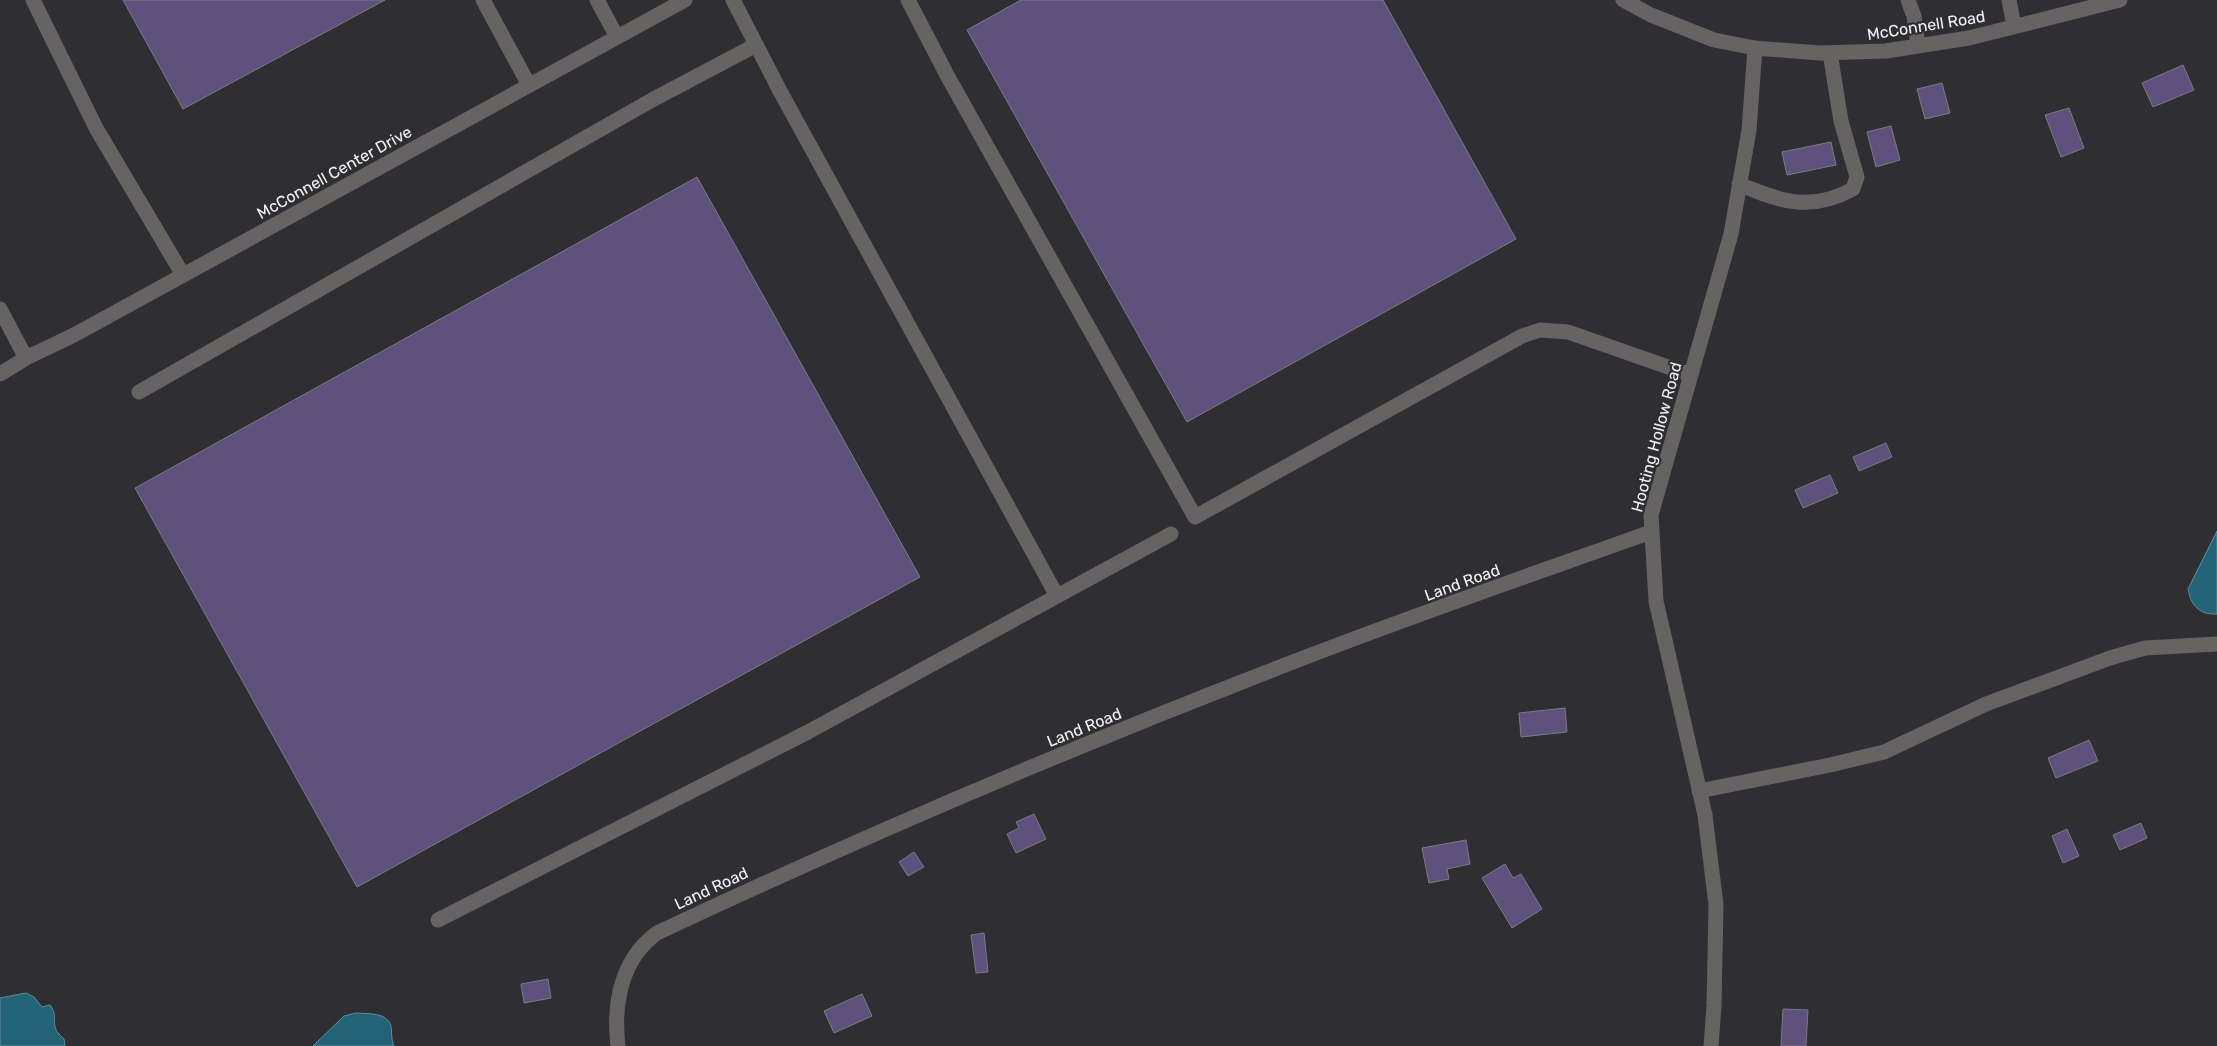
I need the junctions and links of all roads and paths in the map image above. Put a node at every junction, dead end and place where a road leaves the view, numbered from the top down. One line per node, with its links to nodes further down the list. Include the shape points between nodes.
1 (33, 0): 20 (street, via 96,128)
2 (483, 0): 18 (street)
3 (597, 0): 13 (street)
4 (685, 0): 13 (street, McConnell Center Drive)
5 (733, 0): 14 (street)
6 (908, 0): 24 (street, via 1195,517 1522,336 1540,330 1568,332)
7 (1623, 0): 16 (street, McConnell Road, via 1714,40)
8 (1908, 0): 15 (street)
9 (2009, 0): 12 (street)
10 (2120, 0): 11 (street, McConnell Road)
11 (2090, 4): 12 (street, McConnell Road)
12 (2014, 27): 15 (street, McConnell Road)
13 (617, 37): 18 (street, McConnell Center Drive)
14 (756, 45): 25 (street, via 652,100); 28 (street)
15 (1918, 46): 17 (street, McConnell Road)
16 (1755, 48): 17 (street, McConnell Road); 19 (street, Hooting Hollow Road, via 1749,130)
17 (1830, 53): 19 (street, via 1841,121 1857,177 1853,189 1838,197 1811,203 1767,196)
18 (529, 85): 20 (street, McConnell Center Drive)
19 (1740, 184): 24 (street, Hooting Hollow Road, via 1731,234)
20 (183, 275): 22 (street, McConnell Center Drive)
21 (0, 309): 22 (street)
22 (26, 358): 23 (street, McConnell Center Drive)
23 (0, 374)
24 (1691, 375): 26 (street, Hooting Hollow Road, via 1651,515)
25 (139, 392)
26 (1651, 532): 30 (street, Hooting Hollow Road, via 1656,601); 32 (street, Land Road, via 1307,656 996,781 657,933 644,942 631,959 620,988 616,1014)
27 (1170, 534): 28 (street)
28 (1057, 596): 31 (street, via 808,732)
29 (2217, 644): 30 (street, via 2145,648 1986,704 1884,752)
30 (1699, 791): 33 (street, Hooting Hollow Road, via 1716,905)
31 (438, 920)
32 (618, 1046)
33 (1711, 1046)

